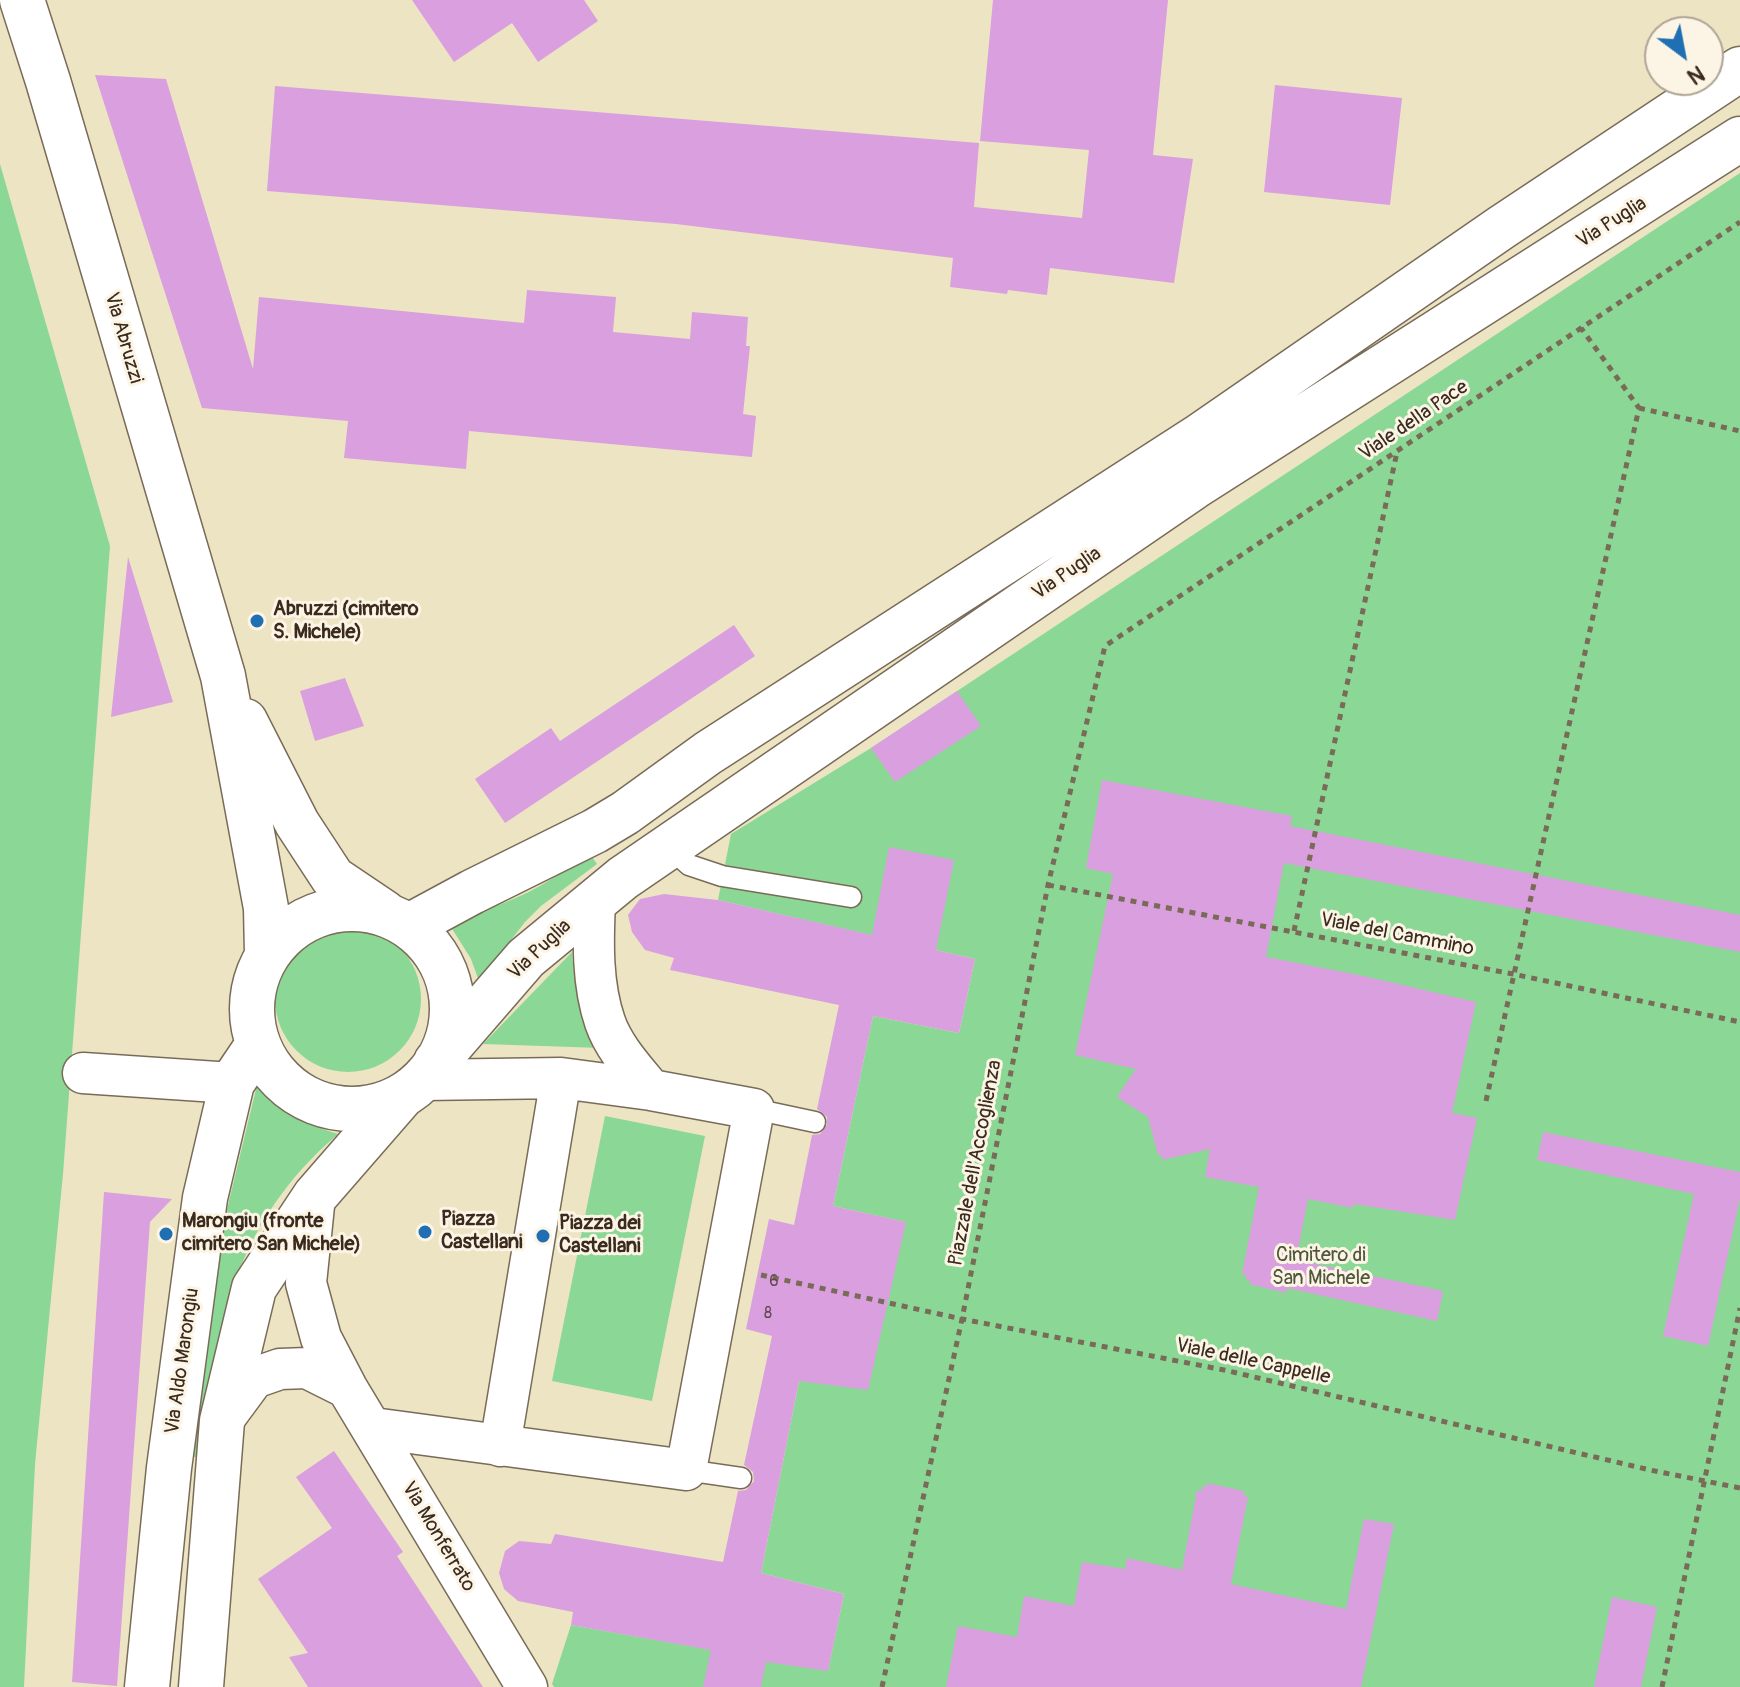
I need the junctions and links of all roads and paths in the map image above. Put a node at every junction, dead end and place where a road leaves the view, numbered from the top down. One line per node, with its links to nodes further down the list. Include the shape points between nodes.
1 (22, 0): 12 (street, Via Abruzzi)
2 (1740, 69): 3 (street)
3 (1649, 129): 5 (street); 17 (street, via 1198,437 708,753 625,813 472,892)
4 (1740, 139): 5 (street, Via Puglia)
5 (1681, 179): 13 (street, Via Puglia, via 1194,487)
6 (1740, 222): 7 (path, Viale della Pace)
7 (1581, 328): 8 (path); 10 (path, Viale della Pace)
8 (1639, 408): 9 (path); 20 (path)
9 (1740, 431)
10 (1397, 451): 11 (path, Viale della Pace); 18 (path)
11 (1105, 646): 14 (path, Piazzale dell'Accoglienza)
12 (223, 676): 17 (street, Via Abruzzi, via 297,823 333,878); 19 (street, Via Abruzzi, via 266,908)
13 (669, 847): 15 (lane, via 689,865 722,876); 16 (street, Via Puglia)
14 (1048, 885): 18 (path, Viale del Cammino); 34 (path, Piazzale dell'Accoglienza)
15 (851, 897)
16 (595, 902): 25 (street, Via Puglia, via 526,958); 27 (street, via 594,974 605,1023)
17 (399, 921): 19 (street, via 356,908 321,913 291,929); 25 (street, via 430,945 452,995 452,1023 444,1049)
18 (1294, 931): 20 (path, Viale del Cammino)
19 (267, 954): 22 (street, via 254,983 250,1015)
20 (1513, 974): 21 (path, Viale del Cammino); 28 (path)
21 (1740, 1022)
22 (257, 1046): 25 (street, via 275,1076 302,1098 335,1109 370,1109); 26 (street, Via Aldo Marongiu)
23 (83, 1073): 26 (street)
24 (561, 1078): 25 (street); 27 (street); 38 (street)
25 (420, 1080): 31 (street)
26 (232, 1083): 43 (street, Via Aldo Marongiu, via 205,1198)
27 (651, 1090): 29 (street)
28 (1486, 1101)
29 (754, 1109): 30 (lane); 39 (street)
30 (815, 1122)
31 (315, 1196): 35 (street, Via Monferrato, via 306,1283 321,1338); 36 (street, via 254,1288)
32 (758, 1275): 34 (path, Viale delle Cappelle)
33 (1740, 1308): 41 (path)
34 (962, 1319): 41 (path, Viale delle Cappelle, via 1224,1370); 46 (path, Piazzale dell'Accoglienza)
35 (347, 1388): 36 (street, via 307,1368 280,1369 254,1378); 37 (street, Via Monferrato)
36 (222, 1421): 44 (street)
37 (373, 1428): 38 (street); 45 (street, Via Monferrato)
38 (500, 1446): 39 (street)
39 (686, 1470): 40 (lane)
40 (741, 1478)
41 (1704, 1481): 42 (path, Viale delle Cappelle); 47 (path)
42 (1740, 1488)
43 (147, 1687)
44 (201, 1687)
45 (527, 1687)
46 (882, 1687)
47 (1662, 1687)

